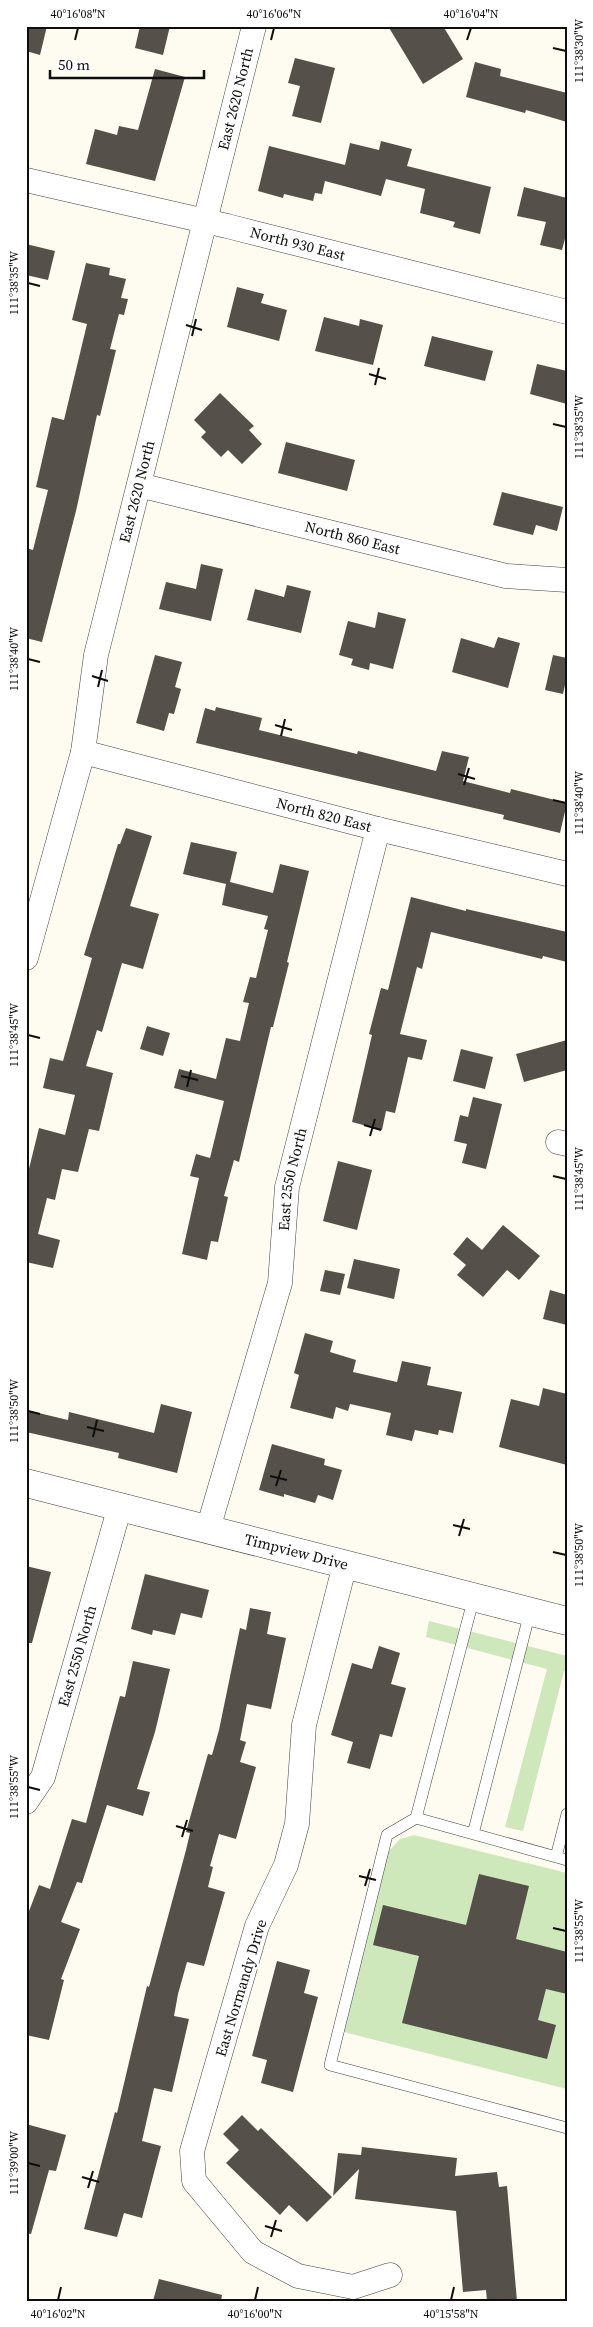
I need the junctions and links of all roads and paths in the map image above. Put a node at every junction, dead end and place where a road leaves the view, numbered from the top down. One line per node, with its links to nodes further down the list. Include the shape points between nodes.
1 (254, 26): 3 (street, East 2620 North)
2 (26, 180): 3 (street, North 930 East)
3 (204, 220): 4 (street, North 930 East); 5 (street, East 2620 North)
4 (567, 312)
5 (139, 485): 6 (street, North 860 East, via 506,576); 7 (street, East 2620 North, via 96,655)
6 (567, 580)
7 (83, 752): 8 (street, North 820 East); 10 (street, East 2620 North)
8 (378, 829): 9 (street, North 820 East); 13 (street, East 2550 North, via 287,1187 280,1283)
9 (567, 874)
10 (26, 958)
11 (26, 1482): 12 (street, Timpview Drive)
12 (120, 1506): 13 (street, Timpview Drive); 18 (street, East 2550 North, via 43,1777)
13 (208, 1529): 14 (street, Timpview Drive)
14 (345, 1564): 15 (street, Timpview Drive); 24 (street, East Normandy Drive, via 304,1725 297,1824 286,1866 257,1926 192,2151 194,2181 253,2252 298,2276 353,2287)
15 (474, 1597): 16 (street, Timpview Drive); 20 (lane)
16 (530, 1612): 17 (street, Timpview Drive); 21 (lane)
17 (567, 1621)
18 (26, 1802)
19 (567, 1814): 22 (lane)
20 (416, 1818): 21 (lane); 23 (lane, via 387,1835 330,2065)
21 (473, 1834): 22 (lane)
22 (561, 1859)
23 (567, 2128)
24 (390, 2274)

